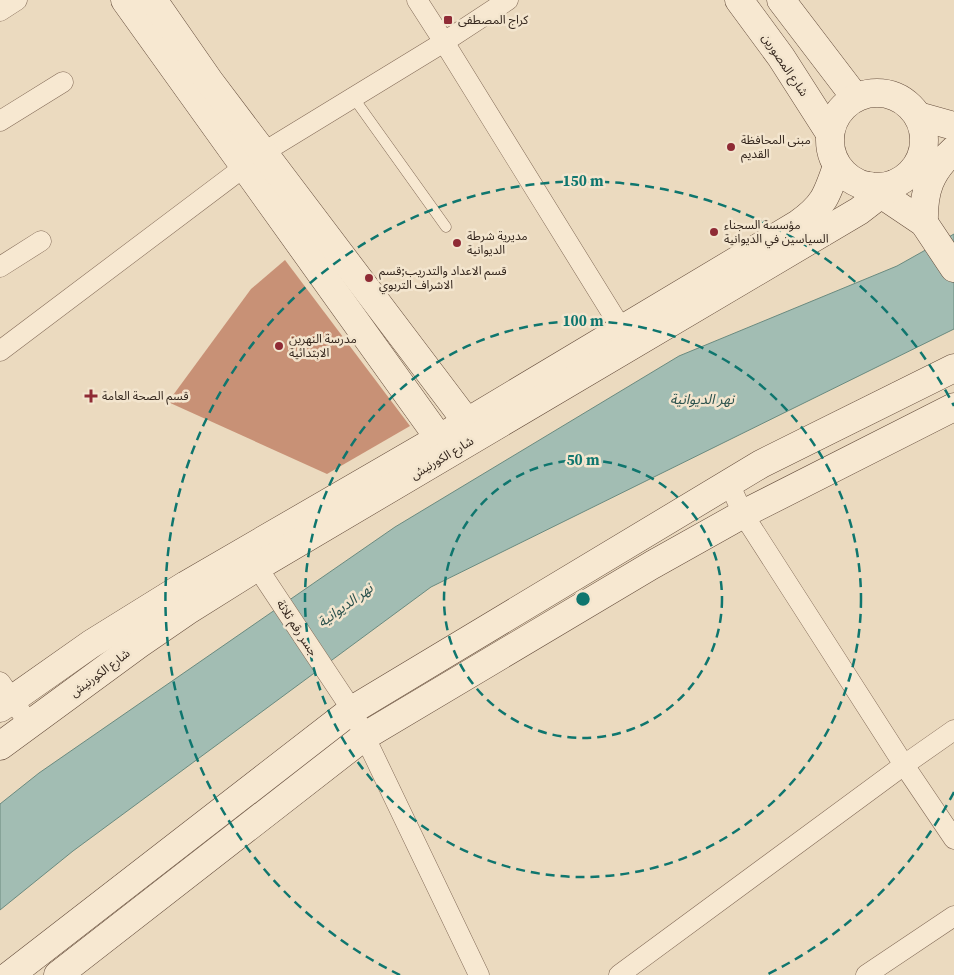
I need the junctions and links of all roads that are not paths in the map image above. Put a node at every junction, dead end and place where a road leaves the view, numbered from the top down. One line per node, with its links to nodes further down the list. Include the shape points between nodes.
1 (17, 0): 8 (street)
2 (125, 0): 18 (main road)
3 (152, 0): 18 (main road, via 210,82)
4 (417, 0): 9 (street)
5 (508, 0): 9 (street)
6 (739, 0): 16 (main road, شارع المصورين)
7 (781, 0): 11 (main road, via 834,70 857,84)
8 (0, 11)
9 (444, 42): 12 (street); 26 (street)
10 (63, 82): 14 (street)
11 (866, 95): 13 (main road, via 891,95 904,101); 16 (main road, via 837,115)
12 (353, 97): 18 (street); 21 (lane)
13 (918, 116): 15 (main road); 20 (main road, via 924,136 918,162 910,173)
14 (0, 122)
15 (954, 126)
16 (830, 132): 19 (main road, via 832,156)
17 (954, 150): 22 (main road, via 928,184 924,196)
18 (254, 159): 27 (street); 30 (main road); 31 (main road)
19 (838, 166): 20 (main road, via 846,176); 26 (main road, شارع الكورنيش, via 827,196 809,216)
20 (876, 194): 22 (main road); 30 (main road, شارع الكورنيش)
21 (446, 227)
22 (928, 228): 25 (main road)
23 (41, 242): 24 (street)
24 (0, 267)
25 (954, 268)
26 (621, 328): 30 (main road, شارع الكورنيش)
27 (0, 351)
28 (954, 368): 32 (main road)
29 (954, 407): 33 (main road)
30 (473, 428): 31 (main road, شارع الكورنيش)
31 (444, 446): 34 (main road, شارع الكورنيش); 35 (main road, شارع الكورنيش, via 186,584)
32 (729, 483): 33 (street); 36 (main road)
33 (743, 514): 40 (main road, via 652,564); 42 (street)
34 (260, 572): 36 (street, جسر رقم ثلاثة); 38 (main road, شارع الكورنيش, via 139,644)
35 (4, 697): 38 (street)
36 (352, 710): 40 (street, جسر رقم ثلاثة); 45 (main road)
37 (0, 724): 41 (main road, via 3,738)
38 (30, 724): 41 (main road, شارع الكورنيش)
39 (954, 730): 42 (street)
40 (365, 736): 46 (main road); 47 (street, جسر رقم ثلاثة)
41 (0, 745)
42 (904, 765): 43 (street); 48 (street)
43 (954, 839)
44 (954, 916): 49 (street)
45 (10, 975)
46 (58, 975)
47 (479, 975)
48 (619, 975)
49 (866, 975)

